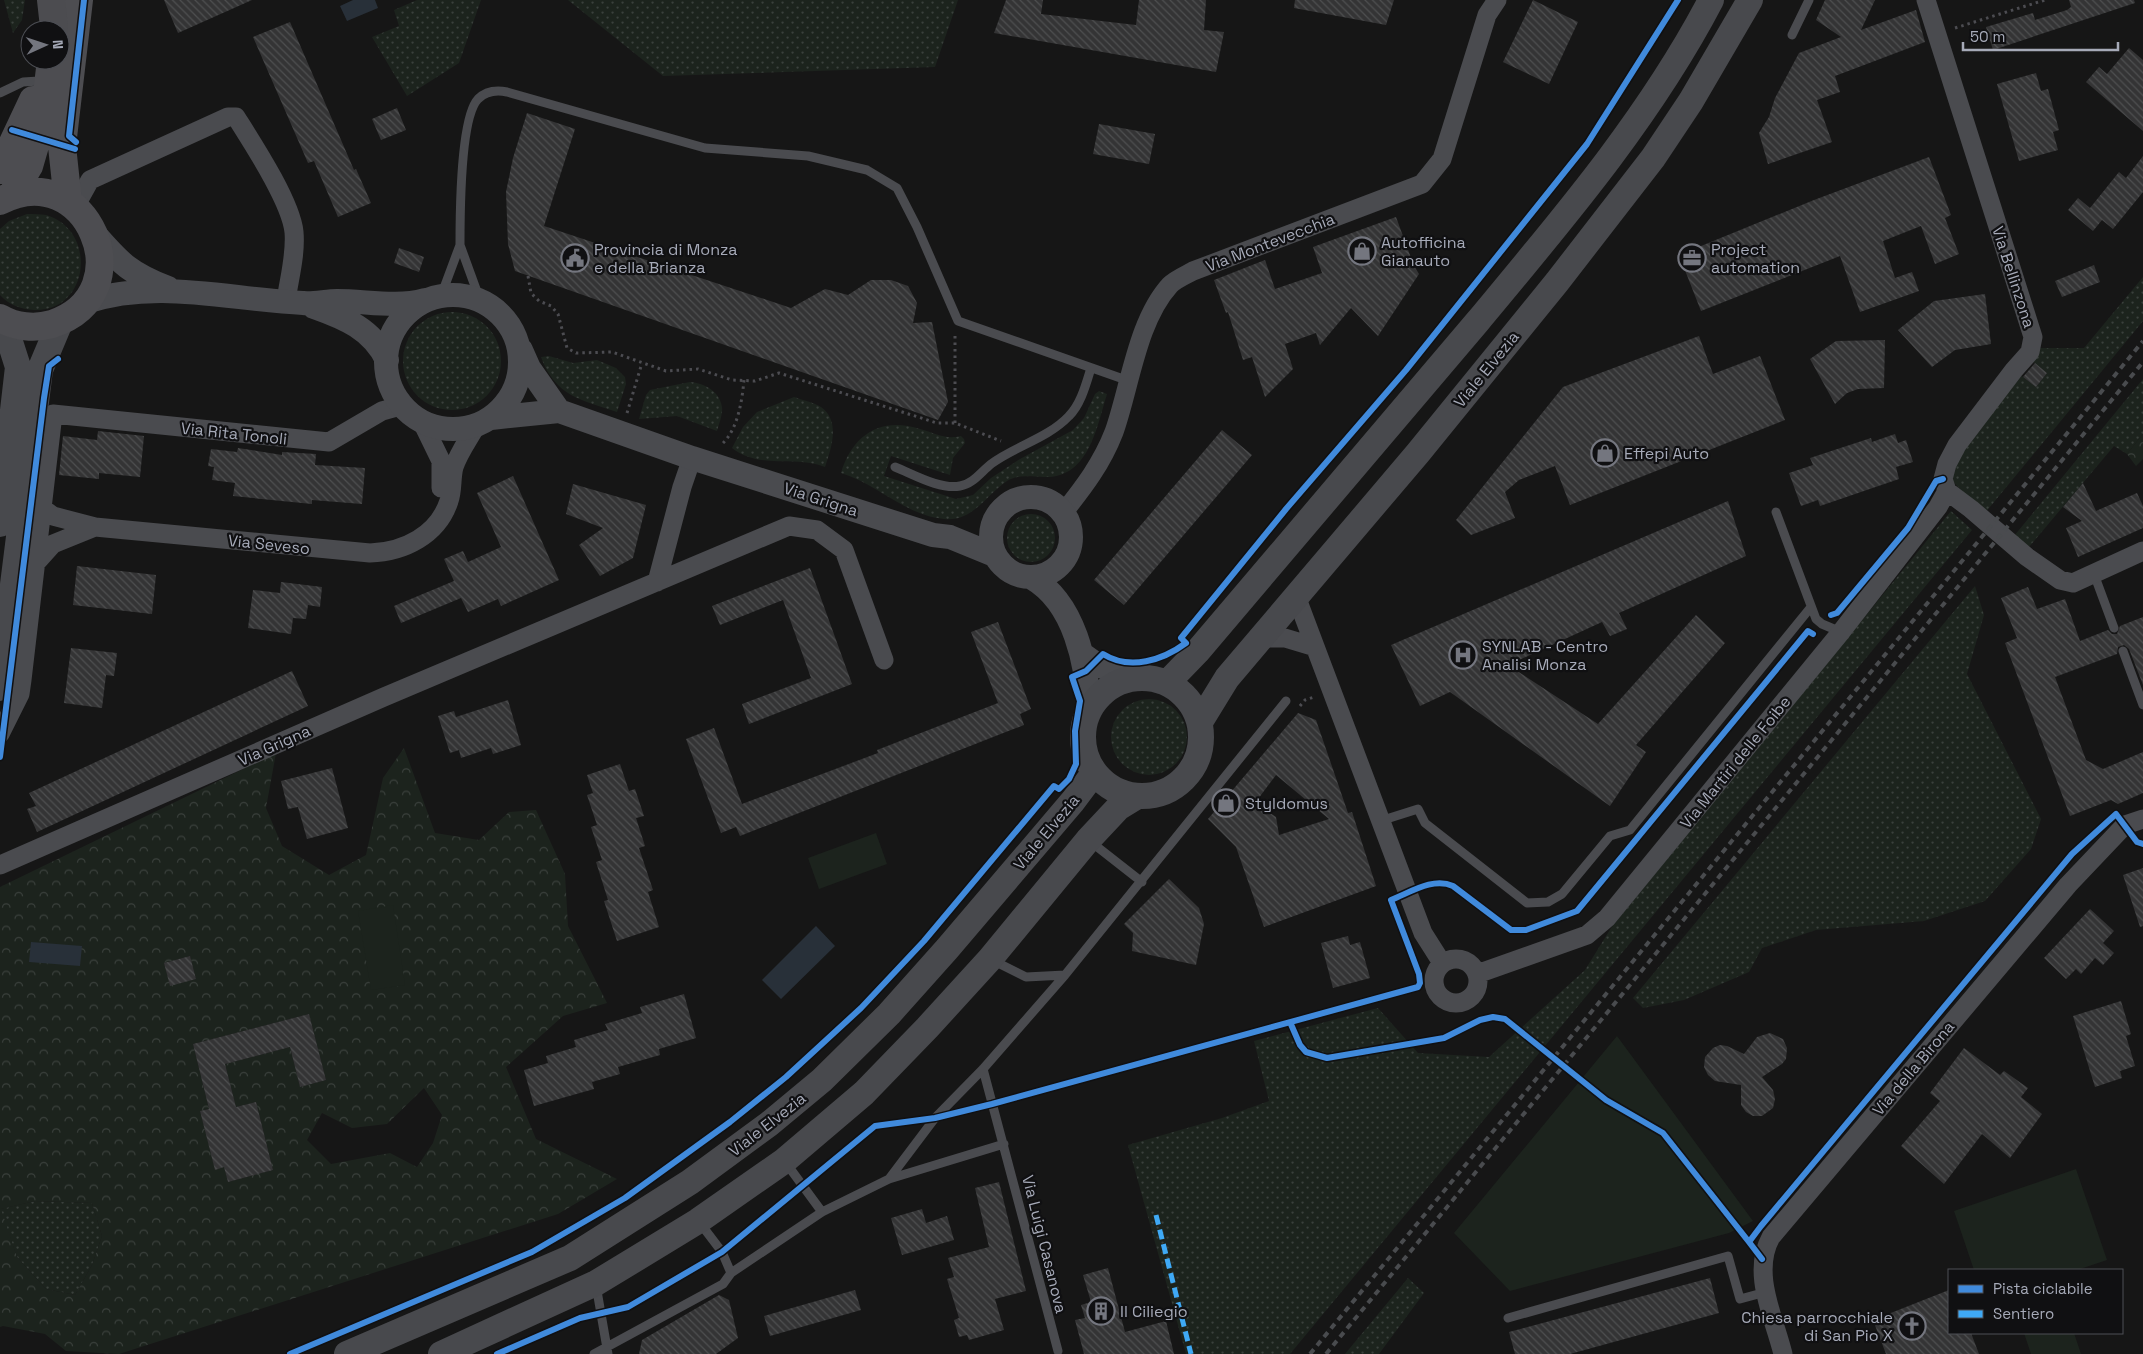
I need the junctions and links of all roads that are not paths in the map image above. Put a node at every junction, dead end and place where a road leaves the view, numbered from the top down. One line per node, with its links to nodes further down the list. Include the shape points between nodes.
1 (51, 0): 9 (highway)
2 (57, 0): 10 (main road)
3 (79, 0): 18 (main road, via 62,146)
4 (1497, 0): 31 (street, Via Montevecchia, via 1487,14 1442,159 1422,184 1193,271 1171,284 1144,332)
5 (1710, 0): 65 (main road, via 1632,126 1553,231 1204,645)
6 (1750, 0): 54 (main road, Viale Elvezia, via 1691,101 1653,158 1515,334)
7 (1809, 0): 11 (lane)
8 (1926, 0): 38 (street, Via Bellinzona, via 2033,337 2030,352 1957,445 1943,479)
9 (53, 20)
10 (55, 20)
11 (1792, 35)
12 (41, 70): 15 (lane)
13 (44, 70): 16 (main road, via 28,113)
14 (45, 70): 17 (main road, via 44,110 29,166)
15 (0, 92)
16 (0, 170)
17 (6, 198): 18 (main road, via 31,192 50,194)
18 (71, 204): 19 (main road, via 87,219); 25 (street, via 90,180 228,117 236,118 264,161 288,211 294,230)
19 (95, 234): 21 (street, via 140,278); 24 (main road, via 100,254 98,274 94,291)
20 (460, 245): 22 (lane); 23 (lane); 30 (lane, via 464,156 470,117 479,98 497,90 705,148 808,156 867,170 897,188 958,321)
21 (174, 290): 24 (street, via 108,296); 25 (street)
22 (436, 298): 23 (street, via 461,295); 25 (street, via 403,304); 29 (street, via 414,308 398,324 391,338)
23 (480, 300): 28 (street, via 501,314)
24 (86, 302): 27 (main road)
25 (295, 302): 29 (street, via 354,323 372,339)
26 (2, 319): 27 (main road, via 32,327); 36 (main road, via 18,367)
27 (61, 320): 66 (main road, via 40,370)
28 (518, 342): 32 (street, via 529,368); 34 (street, via 520,366 515,388 505,405)
29 (387, 360): 33 (street, via 390,384)
30 (1091, 368): 31 (lane); 37 (lane, via 1081,398 1070,416 1046,434 991,464 969,483 947,486)
31 (1129, 381): 41 (street, Via Montevecchia, via 1114,431 1099,465)
32 (559, 411): 34 (street, Via Grigna); 35 (street, Via Grigna)
33 (414, 415): 34 (street, via 447,429); 39 (street, Via Rita Tonoli, via 400,406 382,410 329,442 53,414); 43 (street, via 438,453 442,470)
34 (483, 422): 43 (street, Via Seveso, via 456,460 449,502)
35 (692, 458): 46 (street, Via Grigna, via 933,535); 53 (street)
36 (5, 460): 42 (main road)
37 (894, 467)
38 (1947, 491): 51 (street, via 2060,580 2073,584); 58 (street, Via Martiri delle Foibe)
39 (41, 507): 44 (street, Via Seveso, via 53,516); 50 (street)
40 (1776, 512): 56 (lane)
41 (1063, 513): 45 (street, via 1042,498 1017,499 997,515); 49 (street, via 1071,538 1069,551)
42 (0, 524)
43 (435, 524): 44 (street, Via Seveso, via 421,538 405,546 370,554)
44 (95, 527): 50 (street, Via Seveso, via 53,544)
45 (992, 527): 46 (street, Via Grigna); 48 (street, via 990,536)
46 (950, 537): 48 (street, Via Grigna)
47 (2143, 551): 51 (street)
48 (994, 554): 52 (street, via 1010,572)
49 (1062, 563): 52 (street, via 1044,576); 55 (street)
50 (35, 564): 71 (street, via 20,694)
51 (2094, 574): 57 (lane)
52 (1032, 578): 55 (street)
53 (657, 582): 63 (street, Via Grigna, via 789,526 817,530 844,550); 77 (street, Via Grigna)
54 (1296, 596): 59 (main road, Viale Elvezia); 60 (street)
55 (1060, 602): 62 (street)
56 (1811, 607): 58 (lane, via 1822,624); 75 (lane, via 1630,830 1610,836 1562,894 1548,902 1527,902 1425,823 1418,809)
57 (2114, 628)
58 (1841, 632): 81 (street, Via Martiri delle Foibe, via 1607,918 1587,935)
59 (1260, 638): 60 (street, via 1285,638); 70 (main road, Viale Elvezia, via 1227,678)
60 (1315, 647): 75 (street)
61 (2123, 651): 68 (lane)
62 (1082, 654): 64 (street, via 1096,664); 69 (street)
63 (884, 660)
64 (1131, 678): 65 (main road); 69 (main road, via 1114,684)
65 (1167, 683): 70 (main road, via 1182,692)
66 (0, 688)
67 (1286, 700): 78 (lane)
68 (2143, 705)
69 (1089, 710): 72 (main road, via 1083,742 1086,758)
70 (1200, 722): 73 (main road, via 1202,742 1188,776 1173,789 1155,796)
71 (0, 734)
72 (1094, 773): 73 (main road, via 1106,785); 95 (main road, Viale Elvezia, via 960,935 889,1014 822,1080 769,1124 690,1182 570,1258)
73 (1136, 797): 76 (main road, via 1118,808)
74 (2143, 818): 91 (street, Via della Birona, via 2125,825 2068,885 1771,1237 1762,1259)
75 (1380, 821): 80 (street, via 1423,933)
76 (1088, 840): 78 (lane); 79 (main road)
77 (0, 865)
78 (1142, 882): 82 (lane)
79 (990, 959): 82 (lane, via 1026,977); 85 (main road, via 864,1093)
80 (1442, 963): 81 (street, via 1452,958 1466,960); 81 (street, via 1435,973 1435,988 1438,995 1451,1003 1472,997 1478,984)
81 (1477, 974)
82 (1065, 975): 83 (lane)
83 (983, 1068): 84 (lane, Via Luigi Casanova); 86 (lane, via 935,1118)
84 (1004, 1144): 86 (lane); 94 (lane, Via Luigi Casanova)
85 (784, 1161): 87 (lane); 88 (main road)
86 (889, 1179): 87 (lane)
87 (822, 1212): 89 (lane)
88 (698, 1221): 89 (lane, via 722,1252); 90 (main road)
89 (731, 1273): 93 (lane, via 723,1284)
90 (596, 1283): 93 (lane); 96 (main road)
91 (1766, 1292): 92 (lane, via 1740,1299 1728,1256); 98 (street, Via della Birona)
92 (1508, 1318)
93 (608, 1351): 97 (lane)
94 (1058, 1351)
95 (347, 1354)
96 (441, 1354)
97 (594, 1354)
98 (1783, 1354)

